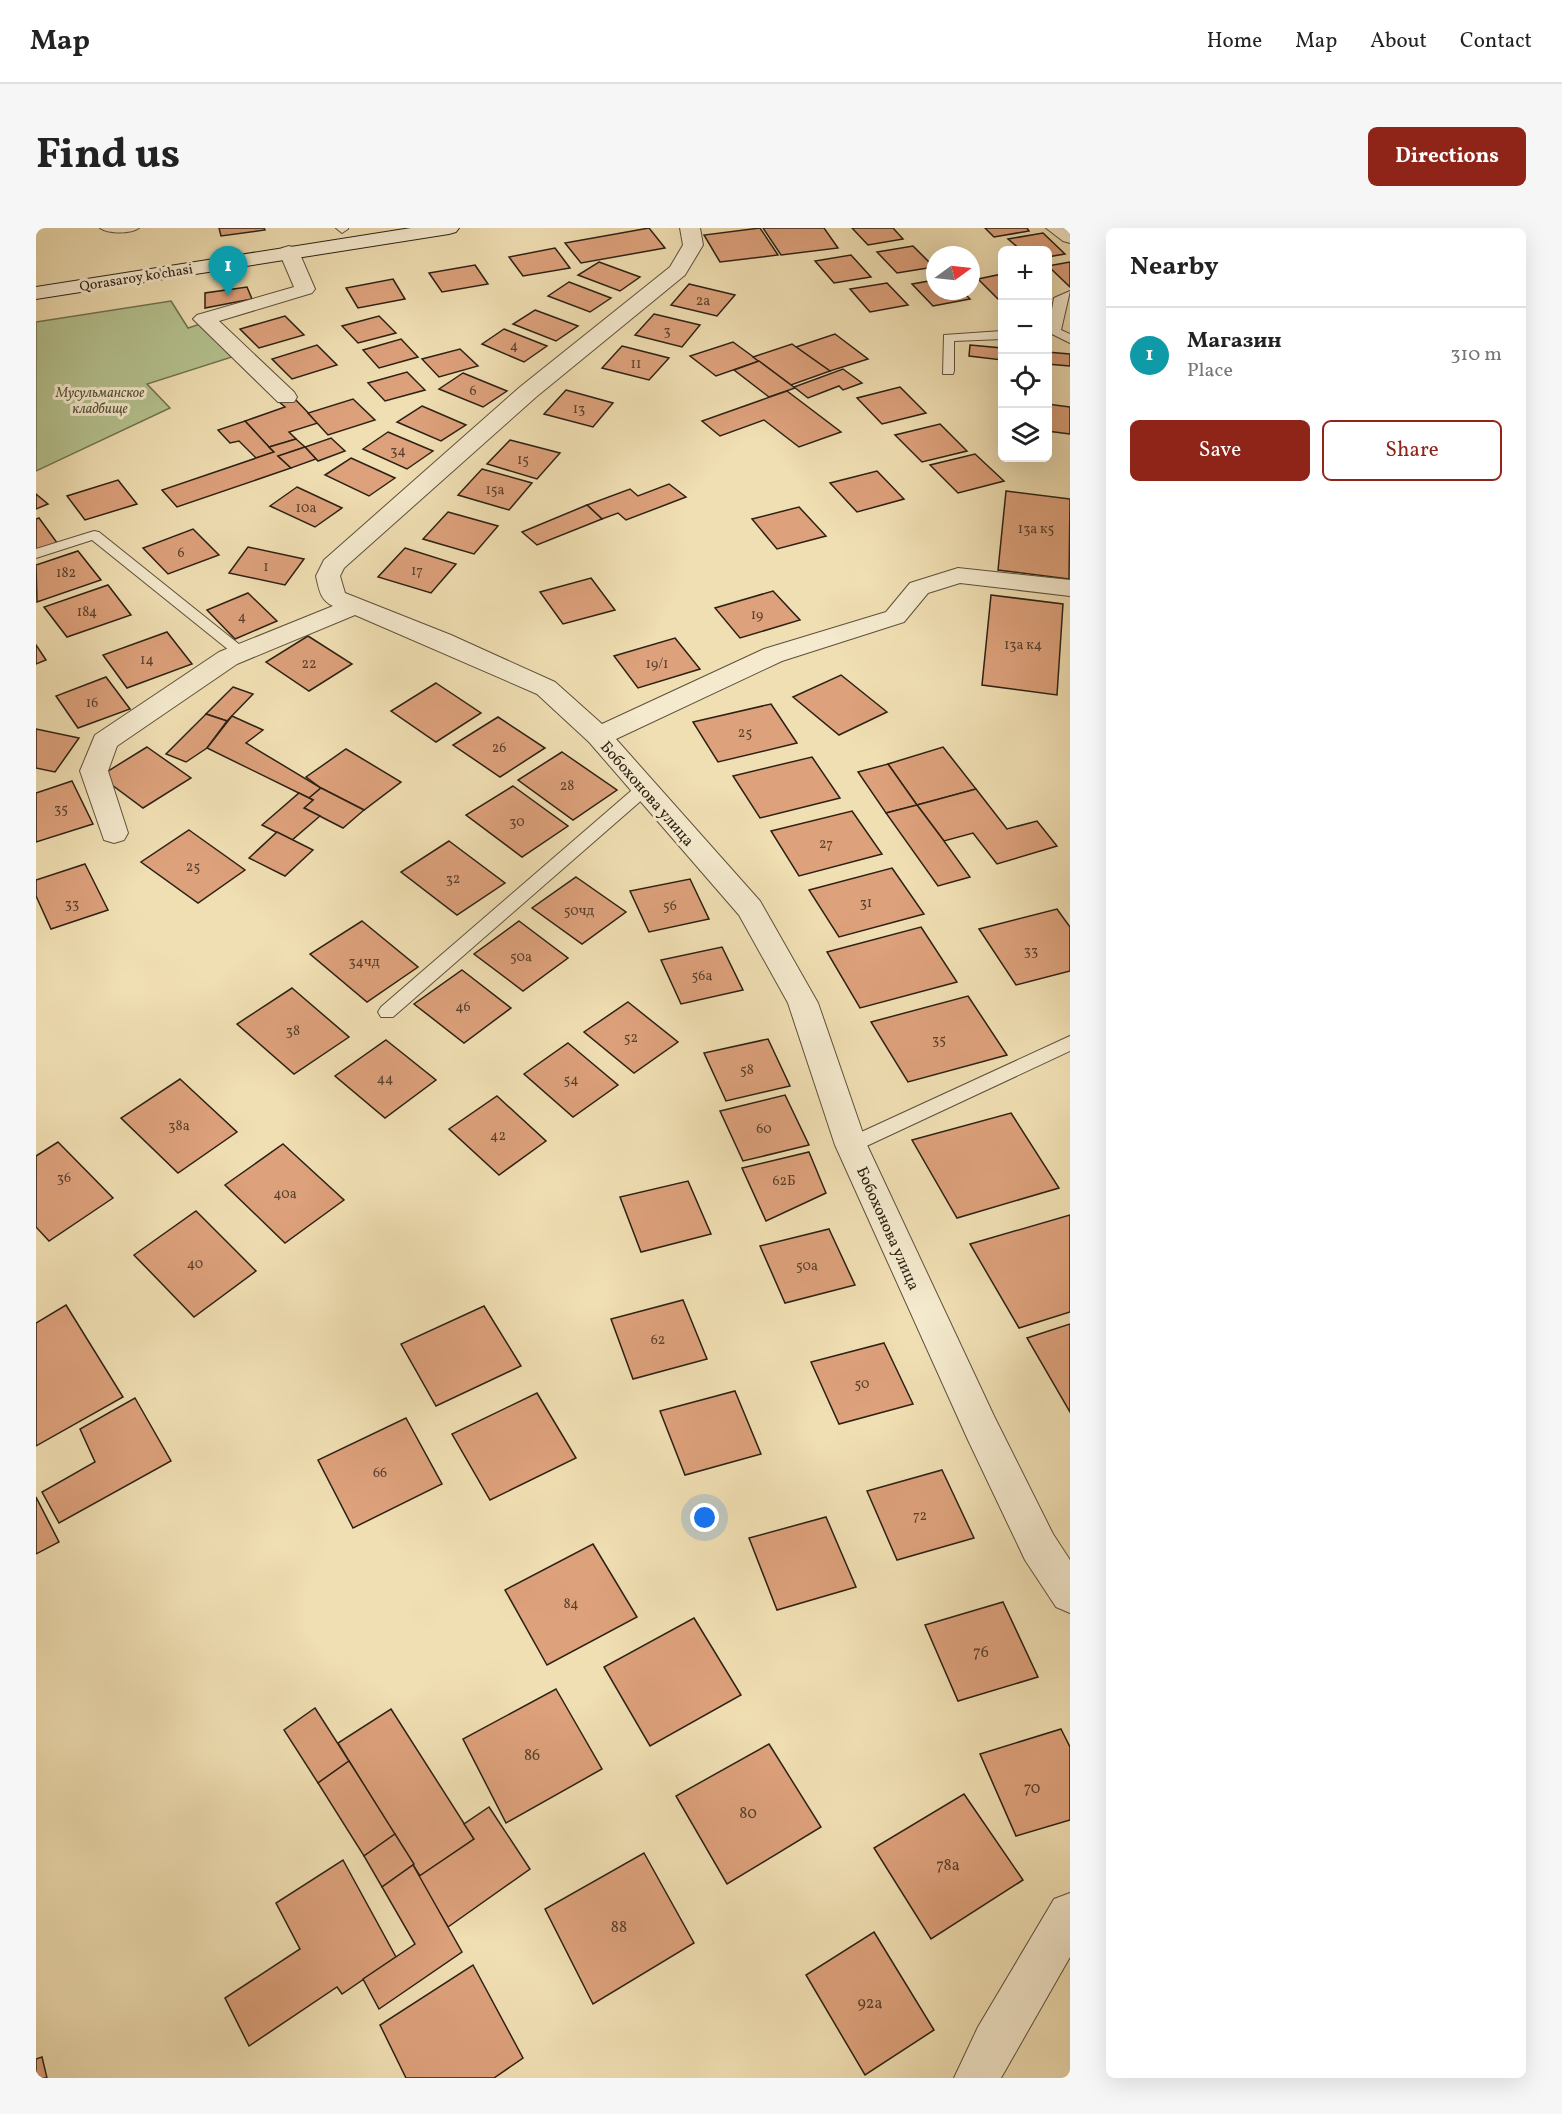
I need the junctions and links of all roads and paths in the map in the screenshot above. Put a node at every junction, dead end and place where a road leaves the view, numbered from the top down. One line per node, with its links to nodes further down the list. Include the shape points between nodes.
1 (106, 228): 2 (lane)
2 (133, 228)
3 (344, 228): 9 (street, Qorasaroy ko'chasi)
4 (449, 228): 8 (street, Qorasaroy ko'chasi)
5 (690, 228): 20 (street, Бобохонова улица, via 693,245 678,271 528,392 333,565 328,576 334,597)
6 (1056, 228): 7 (street)
7 (1070, 237)
8 (289, 252): 10 (street, Qorasaroy ko'chasi); 17 (street, via 303,291 204,319)
9 (137, 257)
10 (36, 293)
11 (1070, 296): 12 (lane, via 1060,298)
12 (1052, 329)
13 (1052, 333): 15 (lane)
14 (998, 335): 16 (lane, via 948,338)
15 (1070, 339)
16 (948, 371)
17 (286, 397)
18 (36, 554): 21 (lane, via 94,535)
19 (1070, 588): 22 (street, via 958,575 919,588 895,617 773,655)
20 (352, 607): 21 (street); 22 (street, Бобохонова улица, via 442,640 546,688)
21 (240, 652): 24 (street, via 105,741 94,771)
22 (599, 736): 23 (street, Бобохонова улица)
23 (645, 788): 25 (lane); 27 (street, Бобохонова улица, via 750,908 803,1003)
24 (114, 833)
25 (387, 1012)
26 (1070, 1043): 27 (lane)
27 (851, 1145): 28 (street, Бобохонова улица, via 995,1458 1039,1547)
28 (1070, 1594)
29 (1070, 1914): 30 (street)
30 (977, 2078)

